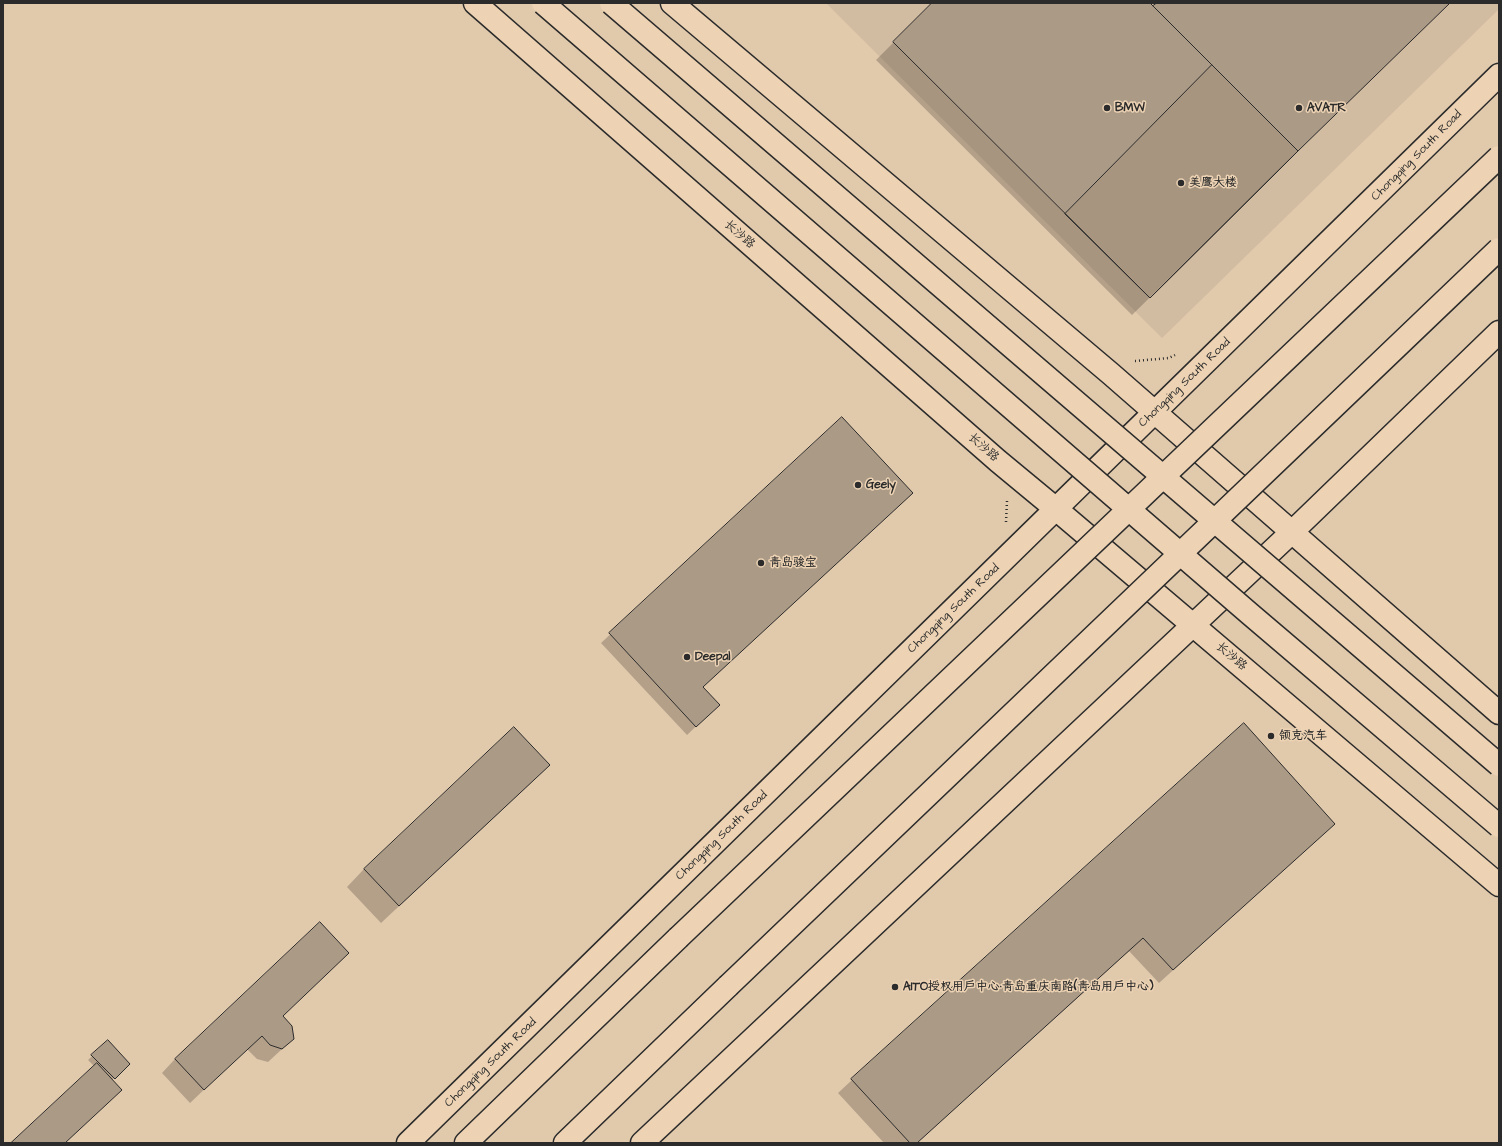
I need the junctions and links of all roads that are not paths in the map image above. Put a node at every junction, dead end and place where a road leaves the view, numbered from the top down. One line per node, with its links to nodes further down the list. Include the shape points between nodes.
1 (475, 3): 10 (main road, 长沙路, via 986,451)
2 (543, 3): 15 (main road, bridge)
3 (611, 3): 14 (main road, bridge)
4 (672, 3): 9 (main road)
5 (1499, 75): 9 (main road, Chongqing South Road)
6 (1499, 157): 18 (main road, bridge)
7 (1499, 249): 19 (main road, bridge)
8 (1499, 332): 11 (main road)
9 (1155, 413): 10 (main road, Chongqing South Road); 11 (main road)
10 (1056, 509): 12 (main road, 长沙路); 17 (main road, Chongqing South Road)
11 (1292, 532): 12 (main road); 13 (main road)
12 (1193, 625): 16 (main road, 长沙路); 20 (main road)
13 (1499, 713)
14 (1499, 765)
15 (1499, 826)
16 (1499, 885)
17 (408, 1143)
18 (466, 1143)
19 (565, 1143)
20 (642, 1143)

